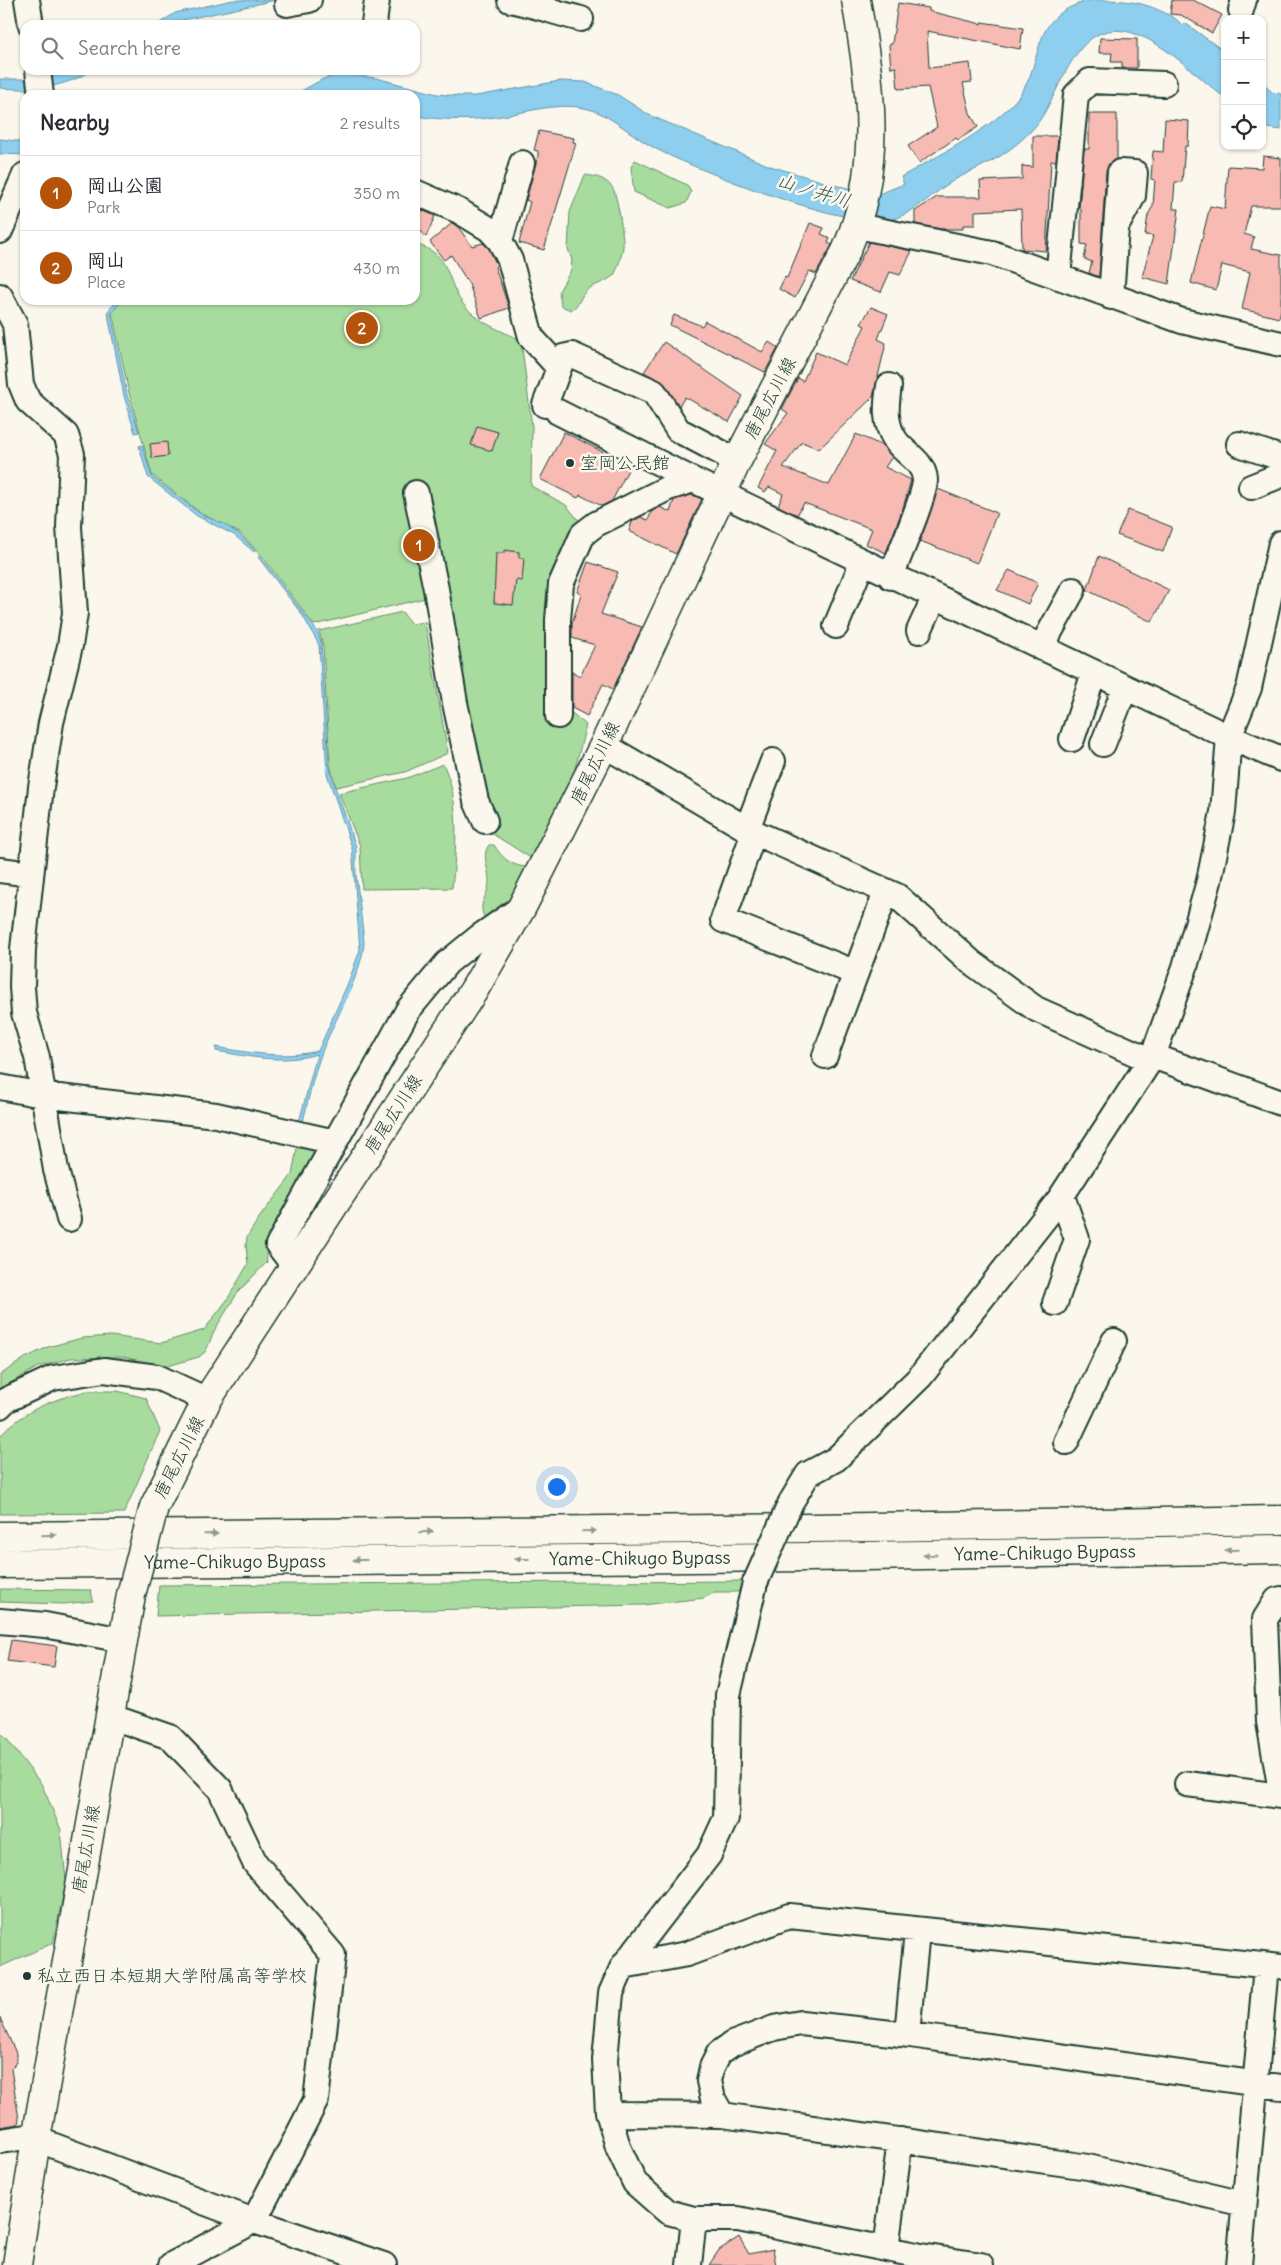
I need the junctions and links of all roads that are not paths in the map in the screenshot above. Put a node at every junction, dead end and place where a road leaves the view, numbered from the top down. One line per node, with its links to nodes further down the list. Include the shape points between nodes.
1 (27, 0): 6 (street)
2 (377, 0): 7 (street)
3 (510, 0): 5 (street)
4 (856, 0): 12 (main road, 唐尾広川線, via 869,80 872,138)
5 (581, 19)
6 (30, 20)
7 (374, 20)
8 (1164, 84): 16 (street, via 1090,81 1076,95)
9 (522, 163): 15 (street)
10 (20, 186): 14 (street)
11 (420, 194): 15 (street, via 459,211 489,229)
12 (857, 224): 16 (street, via 992,253); 24 (main road, 唐尾広川線)
13 (1116, 227): 18 (street)
14 (0, 231)
15 (500, 241): 20 (street, via 510,260 531,337)
16 (1058, 277): 18 (street)
17 (0, 296): 50 (street, via 15,324 21,384 28,401 66,435 72,454 69,527 75,613 51,722)
18 (1111, 297): 19 (street, via 1182,320)
19 (1281, 344)
20 (559, 368): 24 (street, via 563,357 572,354 654,392 678,430); 26 (street, via 551,408)
21 (889, 386): 32 (street, via 886,413 891,432 896,442 918,461 934,484)
22 (1239, 444): 23 (street)
23 (1281, 458)
24 (737, 461): 29 (main road, 唐尾広川線)
25 (1281, 475): 27 (street)
26 (693, 480): 29 (street); 40 (street, via 668,488 596,524 583,534 561,584)
27 (1251, 487)
28 (416, 493): 47 (street, via 454,703 476,801)
29 (721, 494): 31 (street); 44 (main road, 唐尾広川線)
30 (1281, 543): 41 (street, via 1249,688)
31 (862, 563): 32 (street); 35 (street)
32 (891, 577): 34 (street)
33 (1073, 590): 37 (street)
34 (934, 598): 36 (street); 37 (street)
35 (836, 626)
36 (919, 631)
37 (1041, 648): 38 (street)
38 (1094, 673): 39 (street); 42 (street)
39 (1126, 688): 41 (street); 43 (street)
40 (558, 716)
41 (1230, 737): 45 (street); 55 (street, via 1210,881 1185,967)
42 (1072, 739)
43 (1103, 744)
44 (604, 745): 48 (street); 52 (main road, 唐尾広川線)
45 (1281, 759)
46 (773, 761): 48 (street)
47 (485, 821)
48 (750, 831): 51 (street); 53 (street, via 724,920)
49 (0, 870): 50 (street)
50 (32, 874): 57 (street, via 22,987 24,1013 37,1057)
51 (886, 892): 53 (street); 55 (street, via 897,896 971,962 1036,1009)
52 (522, 907): 59 (street, via 447,963 408,1010); 62 (main road, 唐尾広川線, via 474,990)
53 (856, 973): 54 (street)
54 (825, 1056)
55 (1151, 1058): 58 (street); 60 (street)
56 (0, 1087): 57 (street)
57 (42, 1096): 59 (street, via 216,1115); 61 (street)
58 (1281, 1102)
59 (335, 1142): 62 (street, via 278,1245)
60 (1062, 1196): 63 (street, via 1077,1239); 80 (street, bridge, via 920,1378 836,1459 808,1474 791,1502 754,1583 728,1695 726,1818 709,1854)
61 (69, 1219)
62 (294, 1266): 65 (main road, 唐尾広川線)
63 (1055, 1303)
64 (1114, 1341): 67 (street)
65 (207, 1400): 66 (street, via 157,1377 104,1370 53,1378 6,1400); 74 (main road, 唐尾広川線, bridge, via 154,1507)
66 (0, 1406)
67 (1066, 1442)
68 (1281, 1520): 69 (main road, Yame-Chikugo Bypass, one-way to 68, via 802,1529)
69 (0, 1536)
70 (1281, 1550): 71 (main road, Yame-Chikugo Bypass, one-way to 71)
71 (0, 1564)
72 (1281, 1599): 77 (street, via 1265,1619 1269,1722)
73 (0, 1621): 74 (street, via 45,1625)
74 (123, 1640): 75 (main road, 唐尾広川線)
75 (108, 1716): 87 (main road, 唐尾広川線); 92 (street, via 170,1737 220,1789 255,1862 333,1955 316,2100)
76 (1186, 1784): 78 (street)
77 (1281, 1791)
78 (1281, 1796)
79 (917, 1931): 80 (street, via 789,1916 687,1954); 81 (street); 82 (street)
80 (623, 1966): 91 (street, via 611,1993 605,2060 608,2112 618,2147 635,2183 668,2212)
81 (1274, 1966): 83 (street)
82 (907, 2034): 83 (street); 86 (street, via 801,2023 774,2028 732,2044 719,2053 709,2081 713,2099)
83 (1255, 2085): 84 (street); 90 (street)
84 (1281, 2087)
85 (621, 2114): 86 (street)
86 (722, 2115): 88 (street)
87 (36, 2139): 89 (street, via 26,2137); 92 (street); 94 (main road, 唐尾広川線)
88 (900, 2140): 90 (street, via 1088,2167); 93 (street)
89 (0, 2141)
90 (1244, 2204): 99 (street)
91 (694, 2218): 93 (street, via 738,2219); 97 (street)
92 (254, 2221): 95 (street); 96 (street)
93 (886, 2249): 98 (street)
94 (17, 2265)
95 (170, 2265)
96 (384, 2265)
97 (689, 2265)
98 (981, 2265)
99 (1239, 2265)

